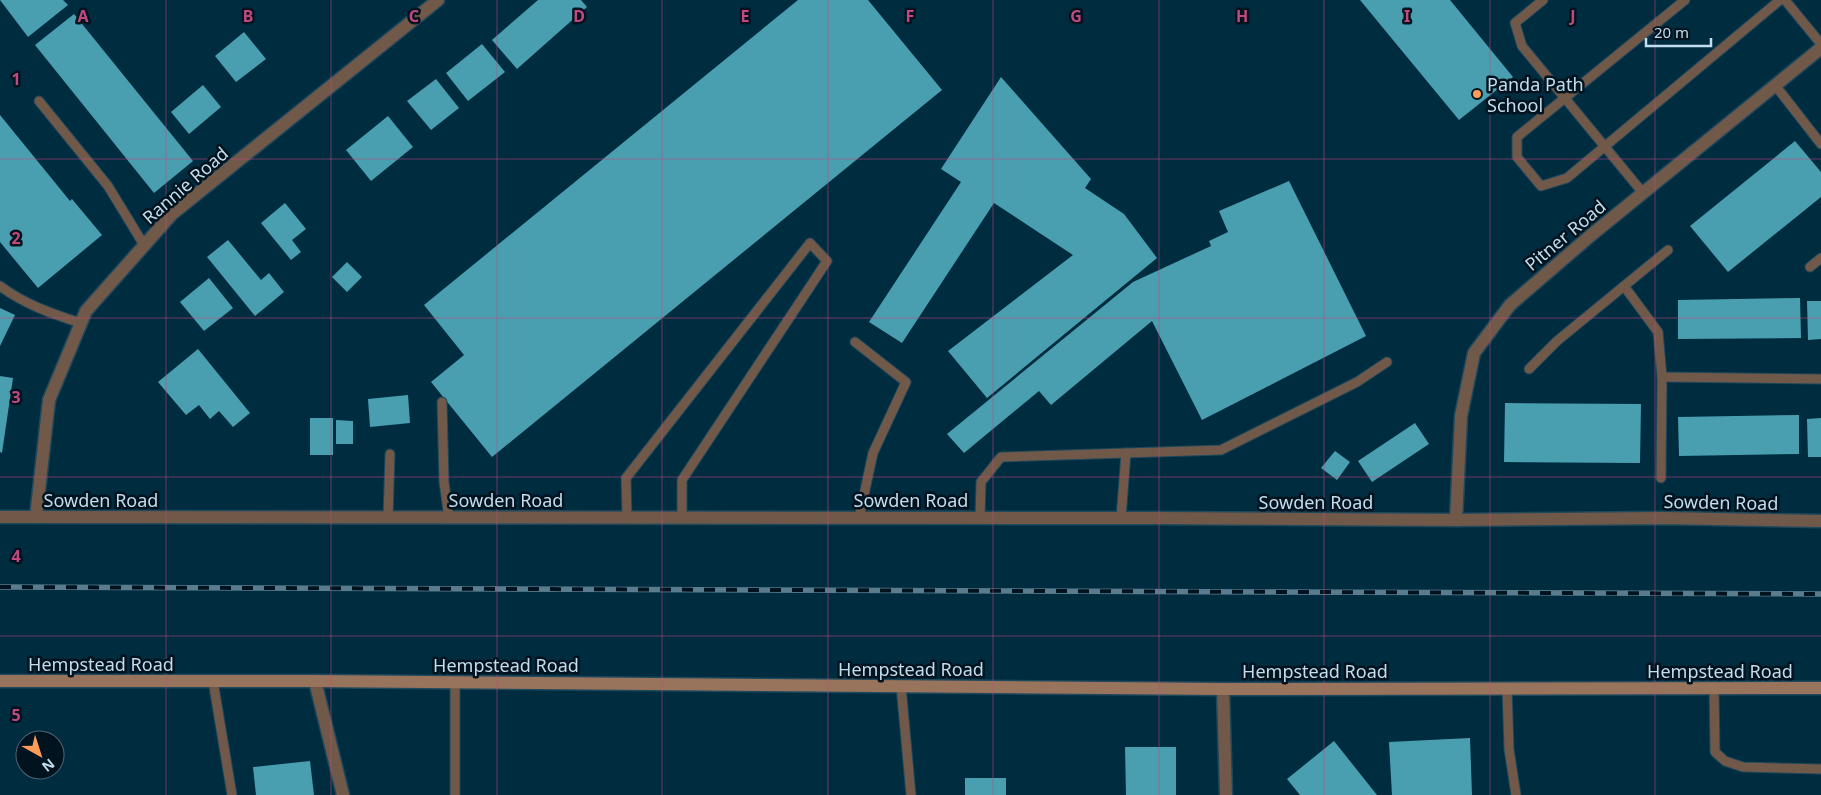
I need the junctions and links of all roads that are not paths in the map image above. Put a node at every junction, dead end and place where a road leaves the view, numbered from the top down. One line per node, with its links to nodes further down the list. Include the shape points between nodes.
1 (438, 0): 13 (street, Rannie Road, via 172,214)
2 (1543, 0): 8 (lane, via 1515,23 1522,46)
3 (1685, 0): 8 (lane)
4 (1780, 0): 11 (lane)
5 (1785, 0): 6 (lane)
6 (1821, 46): 7 (street, Pitner Road)
7 (1774, 85): 10 (lane); 12 (street, Pitner Road)
8 (1565, 98): 11 (lane); 11 (lane, via 1517,137 1517,157 1541,186 1568,178)
9 (39, 101): 13 (lane, via 108,186)
10 (1821, 144)
11 (1606, 148): 12 (lane)
12 (1643, 193): 38 (street, Pitner Road, via 1510,305 1474,353 1461,416)
13 (144, 246): 19 (street, Rannie Road, via 86,311)
14 (1668, 250): 18 (lane)
15 (1821, 258): 16 (lane)
16 (1810, 267)
17 (0, 286): 19 (lane, via 15,297)
18 (1624, 286): 22 (lane, via 1557,341); 23 (lane, via 1658,332)
19 (81, 323): 30 (street, Rannie Road, via 49,400)
20 (855, 342): 35 (lane, via 906,382 873,453)
21 (1387, 362): 26 (lane, via 1357,382 1221,450)
22 (1530, 368)
23 (1662, 377): 24 (lane); 28 (lane)
24 (1821, 379)
25 (442, 402): 32 (lane, via 444,482)
26 (1126, 453): 36 (lane, via 1001,457 981,482); 37 (lane)
27 (390, 454): 31 (lane)
28 (1661, 478)
29 (0, 517): 30 (street, Sowden Road)
30 (36, 517): 31 (street, Sowden Road)
31 (388, 518): 32 (street, Sowden Road)
32 (449, 518): 33 (street, Sowden Road)
33 (627, 518): 34 (street, Sowden Road); 34 (lane, via 626,478 810,243 827,260 682,480)
34 (682, 518): 35 (street, Sowden Road)
35 (859, 518): 36 (street, Sowden Road)
36 (980, 518): 37 (street, Sowden Road)
37 (1121, 518): 38 (street, Sowden Road)
38 (1456, 520): 39 (street, Sowden Road, via 1664,518)
39 (1821, 521)
40 (0, 680): 41 (main road, Hempstead Road)
41 (213, 681): 42 (main road, Hempstead Road); 50 (lane)
42 (315, 681): 43 (main road, Hempstead Road); 51 (street)
43 (456, 682): 44 (main road, Hempstead Road); 52 (lane)
44 (901, 686): 47 (main road, Hempstead Road); 53 (lane)
45 (1714, 688): 46 (main road, Hempstead Road); 48 (main road, Hempstead Road); 49 (lane, via 1715,752 1725,760 1743,767)
46 (1821, 688)
47 (1223, 689): 48 (main road, Hempstead Road); 54 (street)
48 (1507, 689): 55 (lane, via 1508,749)
49 (1821, 769)
50 (232, 795)
51 (343, 795)
52 (455, 795)
53 (911, 795)
54 (1226, 795)
55 (1516, 795)

